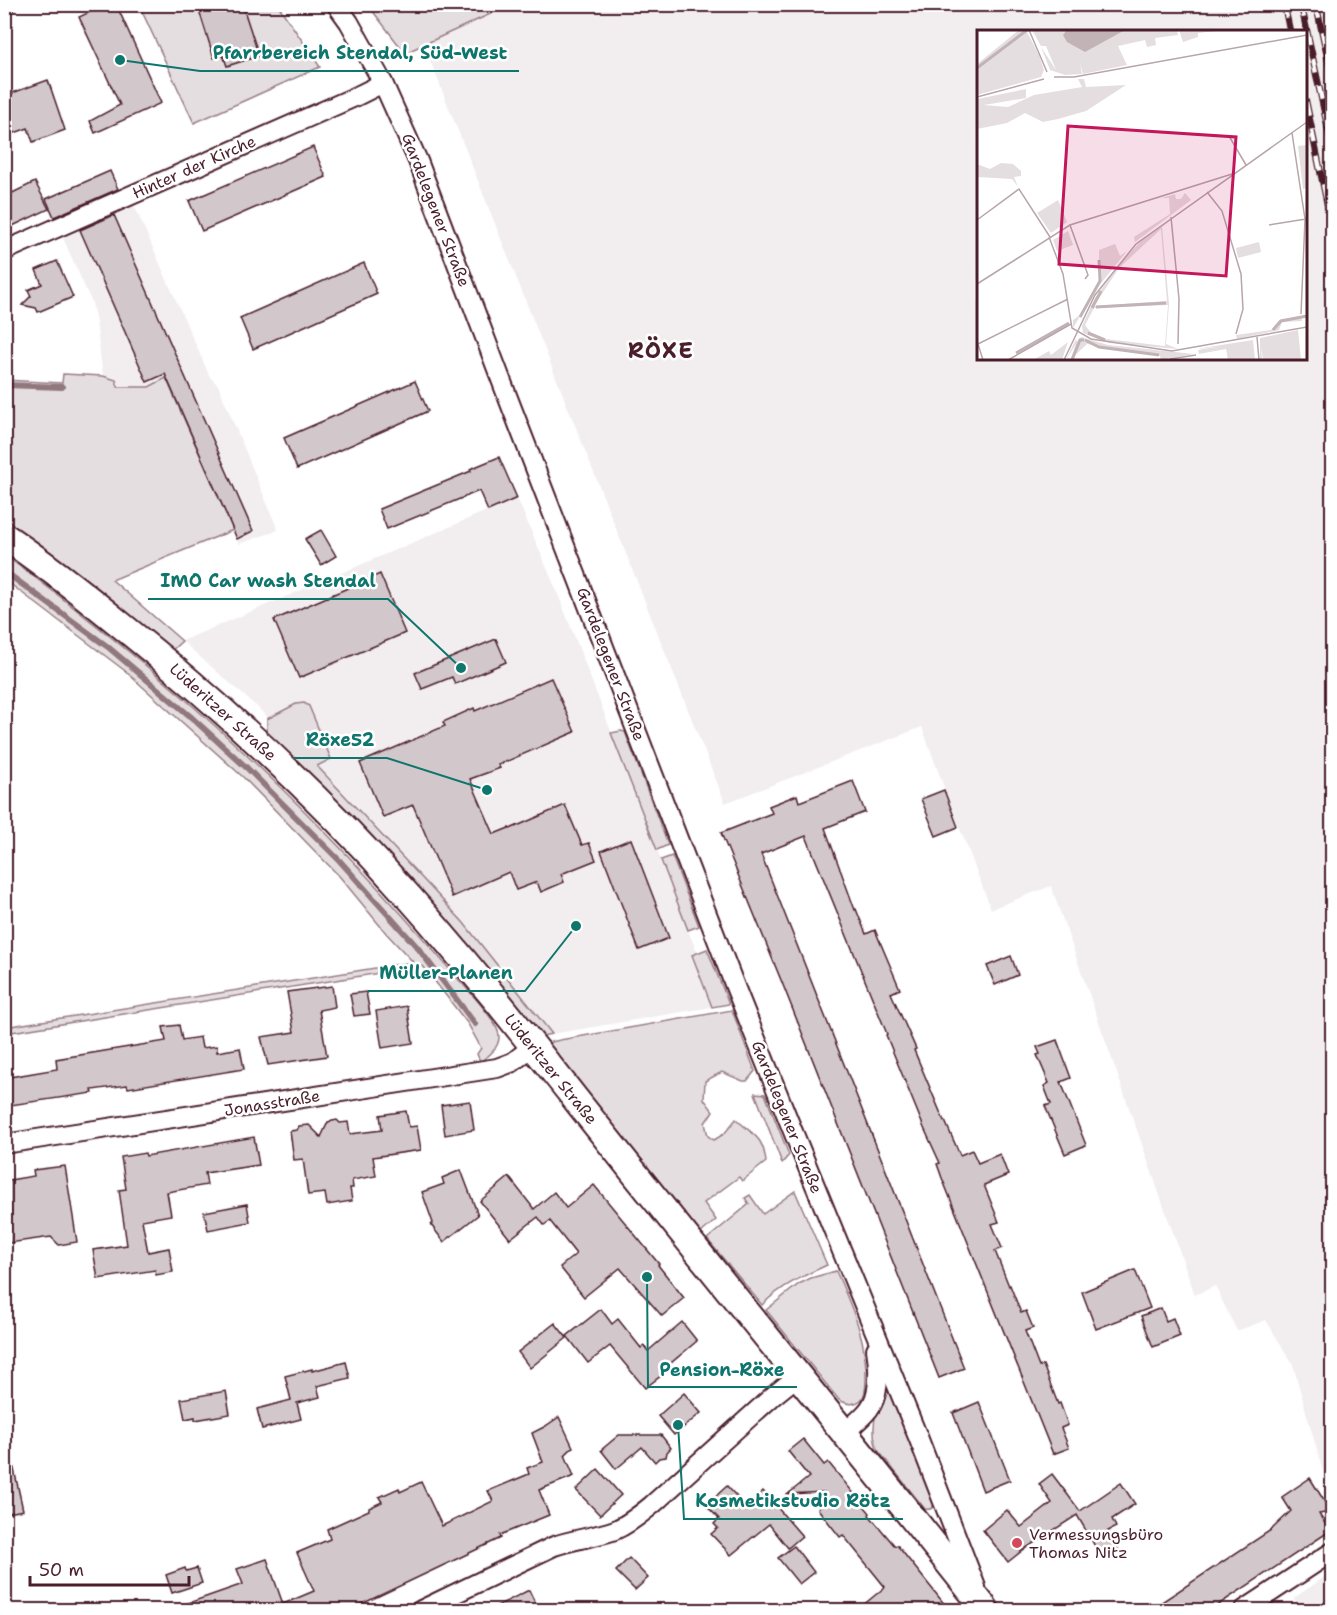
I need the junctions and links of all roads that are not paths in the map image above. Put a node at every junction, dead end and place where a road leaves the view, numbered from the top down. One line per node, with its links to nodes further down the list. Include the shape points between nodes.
1 (336, 4): 2 (street, Gardelegener Straße)
2 (383, 83): 3 (street, Hinter der Kirche); 7 (street, Gardelegener Straße, via 422,171 724,958)
3 (4, 251)
4 (4, 536): 5 (main road, Lüderitzer Straße, via 173,666 294,777 406,894)
5 (533, 1046): 6 (street, Jonasstraße, via 513,1062 497,1068); 8 (main road, Lüderitzer Straße)
6 (4, 1144)
7 (873, 1329): 9 (street, Gardelegener Straße, via 878,1361 873,1402); 11 (street, Gardelegener Straße)
8 (799, 1375): 9 (main road, Lüderitzer Straße); 12 (street, via 634,1520 554,1546)
9 (845, 1432): 11 (main road, Lüderitzer Straße)
10 (1332, 1552): 13 (street)
11 (985, 1610)
12 (421, 1611)
13 (1244, 1611)

